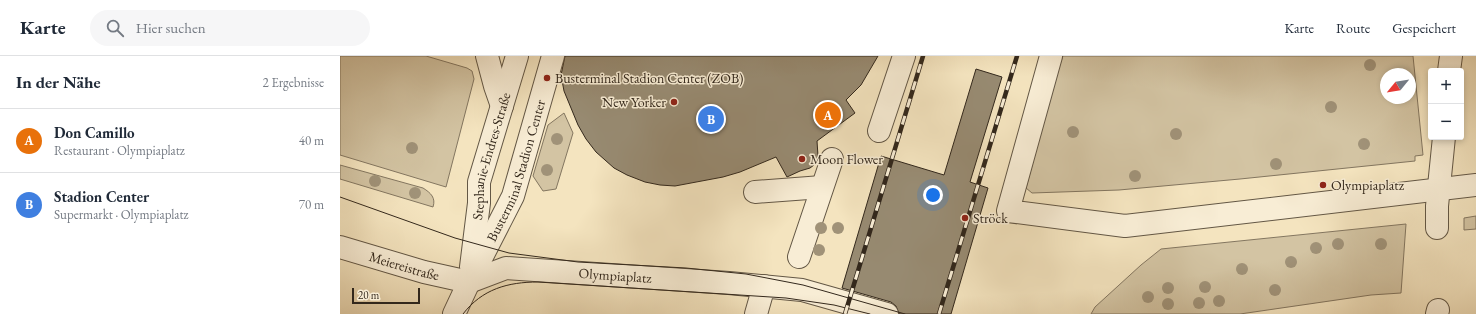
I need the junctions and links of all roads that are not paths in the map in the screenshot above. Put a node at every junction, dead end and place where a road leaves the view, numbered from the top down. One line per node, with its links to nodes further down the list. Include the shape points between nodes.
1 (487, 56): 8 (street)
2 (517, 56): 8 (street, Stephanie-Endres-Straße)
3 (553, 56): 19 (street, Busterminal Stadion Center, via 513,196)
4 (904, 56): 9 (street)
5 (1051, 56): 14 (street, via 1008,211 1125,226)
6 (1451, 56): 7 (street)
7 (1449, 68)
8 (502, 106): 19 (street, Stephanie-Endres-Straße, via 480,182)
9 (879, 131)
10 (1444, 140): 14 (street)
11 (832, 159): 13 (street)
12 (1476, 185): 14 (street)
13 (822, 187): 15 (street); 18 (street)
14 (1439, 190): 16 (street)
15 (755, 192)
16 (1438, 228)
17 (340, 247): 19 (street, Meiereistraße)
18 (799, 257)
19 (469, 282): 20 (street, Olympiaplatz, via 506,268); 21 (street, Busterminal Stadion Center)
20 (764, 286): 22 (street); 23 (street, via 802,290)
21 (454, 314)
22 (756, 314)
23 (887, 314)

